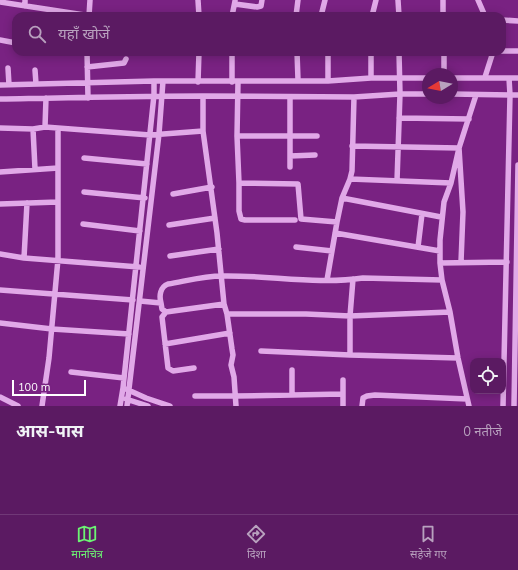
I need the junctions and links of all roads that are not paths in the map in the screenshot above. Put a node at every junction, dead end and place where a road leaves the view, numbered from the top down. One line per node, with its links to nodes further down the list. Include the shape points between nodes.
1 (90, 0): 14 (street)
2 (198, 0): 15 (street)
3 (262, 0): 11 (street, via 261,6 257,7)
4 (298, 0): 17 (street)
5 (326, 0): 18 (street)
6 (376, 0): 19 (street)
7 (398, 0): 20 (street)
8 (443, 0): 21 (street)
9 (478, 0): 22 (street)
10 (2, 2): 12 (street)
11 (235, 2): 16 (street)
12 (25, 3): 13 (street)
13 (70, 12)
14 (90, 12)
15 (199, 12)
16 (233, 12)
17 (296, 12)
18 (322, 12)
19 (373, 12)
20 (398, 12)
21 (443, 12)
22 (483, 12)
23 (506, 20): 24 (street)
24 (518, 21)
25 (0, 40): 26 (street)
26 (12, 42)
27 (506, 51): 28 (street)
28 (518, 52)
29 (87, 56): 39 (street)
30 (199, 56): 54 (street)
31 (232, 56): 55 (street)
32 (297, 56): 50 (street)
33 (328, 56): 52 (street)
34 (371, 56): 44 (street)
35 (399, 56): 45 (street)
36 (444, 56): 41 (street)
37 (492, 56): 43 (street)
38 (126, 59): 39 (street, via 124,63)
39 (87, 67): 56 (street)
40 (8, 68): 59 (street)
41 (444, 68)
42 (35, 70): 58 (street)
43 (485, 77): 47 (street); 48 (street)
44 (371, 78): 45 (street); 52 (street)
45 (399, 78): 46 (street); 60 (street)
46 (422, 78)
47 (458, 78)
48 (509, 78): 49 (street); 64 (street)
49 (518, 78)
50 (298, 80): 52 (street); 55 (street)
51 (154, 81): 53 (street); 56 (street); 66 (street)
52 (328, 81)
53 (163, 82): 54 (street); 67 (street)
54 (198, 82): 55 (street)
55 (235, 82): 69 (street)
56 (88, 83): 58 (street); 73 (street)
57 (0, 84): 59 (street)
58 (36, 84): 59 (street)
59 (9, 85)
60 (400, 94): 61 (street); 71 (street); 75 (street)
61 (422, 94)
62 (458, 94): 63 (street)
63 (476, 95): 64 (street); 76 (street)
64 (510, 95): 65 (street); 132 (street)
65 (518, 95)
66 (154, 96): 67 (street); 73 (street); 83 (street)
67 (162, 96): 68 (street); 82 (street)
68 (203, 96): 69 (street); 81 (street)
69 (238, 96): 70 (street); 84 (street)
70 (290, 97): 71 (street); 85 (street)
71 (354, 97): 87 (street)
72 (46, 98): 73 (street); 74 (street); 77 (street)
73 (88, 98)
74 (0, 99)
75 (398, 118): 76 (street); 88 (street)
76 (469, 119): 89 (street)
77 (45, 127): 79 (street); 80 (street)
78 (0, 128): 80 (street)
79 (58, 128): 83 (street); 96 (street)
80 (33, 129): 97 (street)
81 (203, 131): 82 (street); 103 (street)
82 (159, 134): 83 (street); 108 (street)
83 (150, 135): 93 (street)
84 (237, 136): 85 (street); 101 (street)
85 (289, 136): 86 (street); 91 (street)
86 (317, 136)
87 (352, 146): 88 (street); 99 (street)
88 (398, 146): 89 (street); 100 (street)
89 (459, 148): 102 (street); 131 (street, via 463,212)
90 (315, 155): 91 (street)
91 (290, 156): 95 (street)
92 (84, 158): 93 (street)
93 (147, 164): 106 (street)
94 (518, 165): 110 (street)
95 (290, 167)
96 (58, 168): 97 (street); 109 (street)
97 (35, 169): 98 (street)
98 (0, 172)
99 (350, 179): 100 (street); 107 (street)
100 (397, 181): 102 (street)
101 (239, 183): 116 (street, via 241,219); 117 (street, via 298,184 301,219)
102 (451, 183): 115 (street)
103 (212, 187): 105 (street); 114 (street)
104 (84, 192): 106 (street)
105 (173, 194)
106 (144, 198): 108 (street); 120 (street)
107 (342, 198): 113 (street); 117 (street)
108 (151, 199): 135 (street)
109 (58, 202): 111 (street); 130 (street)
110 (518, 202): 155 (street)
111 (27, 203): 112 (street); 129 (street)
112 (0, 204)
113 (422, 214): 115 (street); 123 (street)
114 (216, 218): 119 (street); 124 (street)
115 (441, 218): 126 (street)
116 (295, 220)
117 (337, 222): 121 (street)
118 (83, 224): 120 (street)
119 (169, 225)
120 (140, 230): 134 (street)
121 (336, 233): 123 (street); 125 (street)
122 (296, 247): 125 (street)
123 (418, 247): 126 (street)
124 (219, 250): 128 (street); 136 (street)
125 (332, 251): 138 (street)
126 (440, 251): 133 (street)
127 (0, 254): 129 (street)
128 (170, 256)
129 (24, 258): 130 (street)
130 (58, 259): 134 (street); 141 (street)
131 (461, 262): 132 (street); 133 (street)
132 (507, 262): 182 (street)
133 (440, 263): 139 (street)
134 (136, 266): 135 (street); 142 (street)
135 (144, 267): 143 (street)
136 (222, 276): 138 (street); 144 (street, via 164,285 161,290); 145 (street)
137 (353, 279): 138 (street); 139 (street); 149 (street)
138 (327, 280)
139 (442, 280): 147 (street)
140 (0, 290): 141 (street)
141 (55, 295): 142 (street); 151 (street)
142 (133, 300): 153 (street)
143 (140, 301): 144 (street); 164 (street)
144 (161, 303): 146 (street, via 162,309)
145 (224, 304): 146 (street); 148 (street)
146 (166, 312): 154 (street, via 162,317)
147 (450, 312): 149 (street); 158 (street)
148 (227, 314): 149 (street); 152 (street)
149 (350, 316): 157 (street)
150 (0, 323): 151 (street)
151 (52, 329): 153 (street); 174 (street)
152 (230, 333): 154 (street); 168 (street, via 233,355 231,365)
153 (129, 334): 162 (street)
154 (165, 344): 159 (street, via 169,370)
155 (517, 345): 183 (street)
156 (261, 351): 157 (street)
157 (350, 355): 158 (street)
158 (458, 358): 171 (street)
159 (194, 368)
160 (292, 370): 166 (street)
161 (70, 372): 162 (street)
162 (124, 378): 164 (street)
163 (343, 380): 165 (street)
164 (126, 389): 170 (street); 172 (street); 177 (street)
165 (343, 394): 166 (street); 179 (street)
166 (292, 395): 168 (street)
167 (195, 396): 168 (street)
168 (236, 396): 178 (street)
169 (0, 397): 173 (street)
170 (122, 397): 172 (street); 175 (street)
171 (467, 399): 180 (street, via 375,395 363,398); 181 (street)
172 (127, 403): 176 (street)
173 (18, 406)
174 (42, 406)
175 (120, 406)
176 (148, 406)
177 (170, 406)
178 (236, 406)
179 (343, 406)
180 (362, 406)
181 (469, 406)
182 (503, 406)
183 (514, 406)

